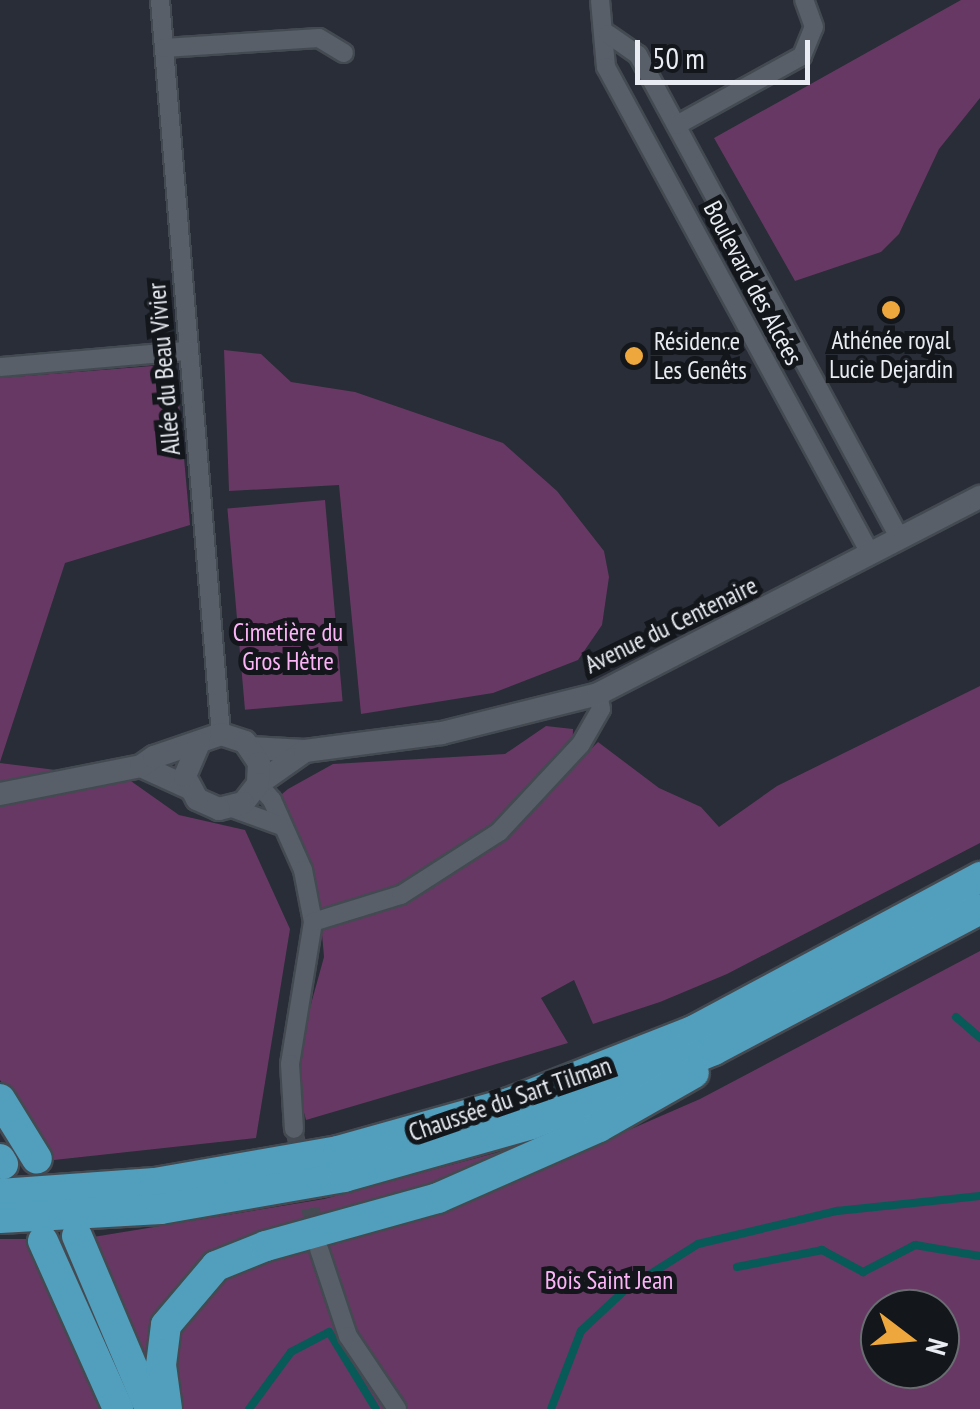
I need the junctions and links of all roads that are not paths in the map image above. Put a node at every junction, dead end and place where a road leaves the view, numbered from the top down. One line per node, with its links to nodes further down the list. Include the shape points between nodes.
1 (160, 0): 5 (street, Allée du Beau Vivier)
2 (600, 0): 4 (street, Boulevard des Alcées)
3 (804, 0): 7 (street, via 814,27 802,56)
4 (608, 34): 7 (street, Boulevard des Alcées, via 632,47); 12 (street, Boulevard des Alcées, via 606,66)
5 (164, 48): 6 (street, via 319,38); 8 (street, Allée du Beau Vivier)
6 (344, 53)
7 (677, 125): 11 (street, Boulevard des Alcées)
8 (188, 351): 9 (street); 14 (street, Allée du Beau Vivier)
9 (0, 367)
10 (980, 497): 11 (street, Avenue du Centenaire)
11 (899, 538): 12 (street, Avenue du Centenaire)
12 (870, 553): 13 (street, Avenue du Centenaire)
13 (598, 694): 16 (street, Avenue du Centenaire, via 473,727); 25 (street, via 600,709 581,744 499,832 388,902)
14 (210, 738): 15 (street); 17 (street); 19 (street, via 186,763)
15 (251, 748): 16 (street, Avenue du Centenaire); 18 (street)
16 (305, 751): 18 (street, Avenue du Centenaire)
17 (141, 766): 19 (street); 20 (street)
18 (258, 784): 21 (street); 22 (street, via 272,800)
19 (189, 788): 21 (street, via 207,806)
20 (0, 794)
21 (232, 808): 22 (street)
22 (278, 826): 25 (street, via 302,870)
23 (980, 877): 30 (highway, Chaussée du Sart Tilman, via 693,1032 491,1109 338,1151 192,1177)
24 (980, 908): 26 (highway, Chaussée du Sart Tilman)
25 (313, 922): 28 (street, via 307,988 291,1047)
26 (714, 1050): 31 (highway, Chaussée du Sart Tilman, via 532,1124 344,1177 161,1208); 37 (highway, via 685,1084 480,1181 216,1266 166,1325 161,1365)
27 (0, 1099): 29 (highway)
28 (294, 1128)
29 (37, 1159)
30 (1, 1172)
31 (0, 1218)
32 (77, 1236): 36 (highway)
33 (43, 1241): 35 (highway)
34 (319, 1250): 38 (street, via 348,1336)
35 (118, 1409)
36 (150, 1409)
37 (167, 1409)
38 (397, 1409)

